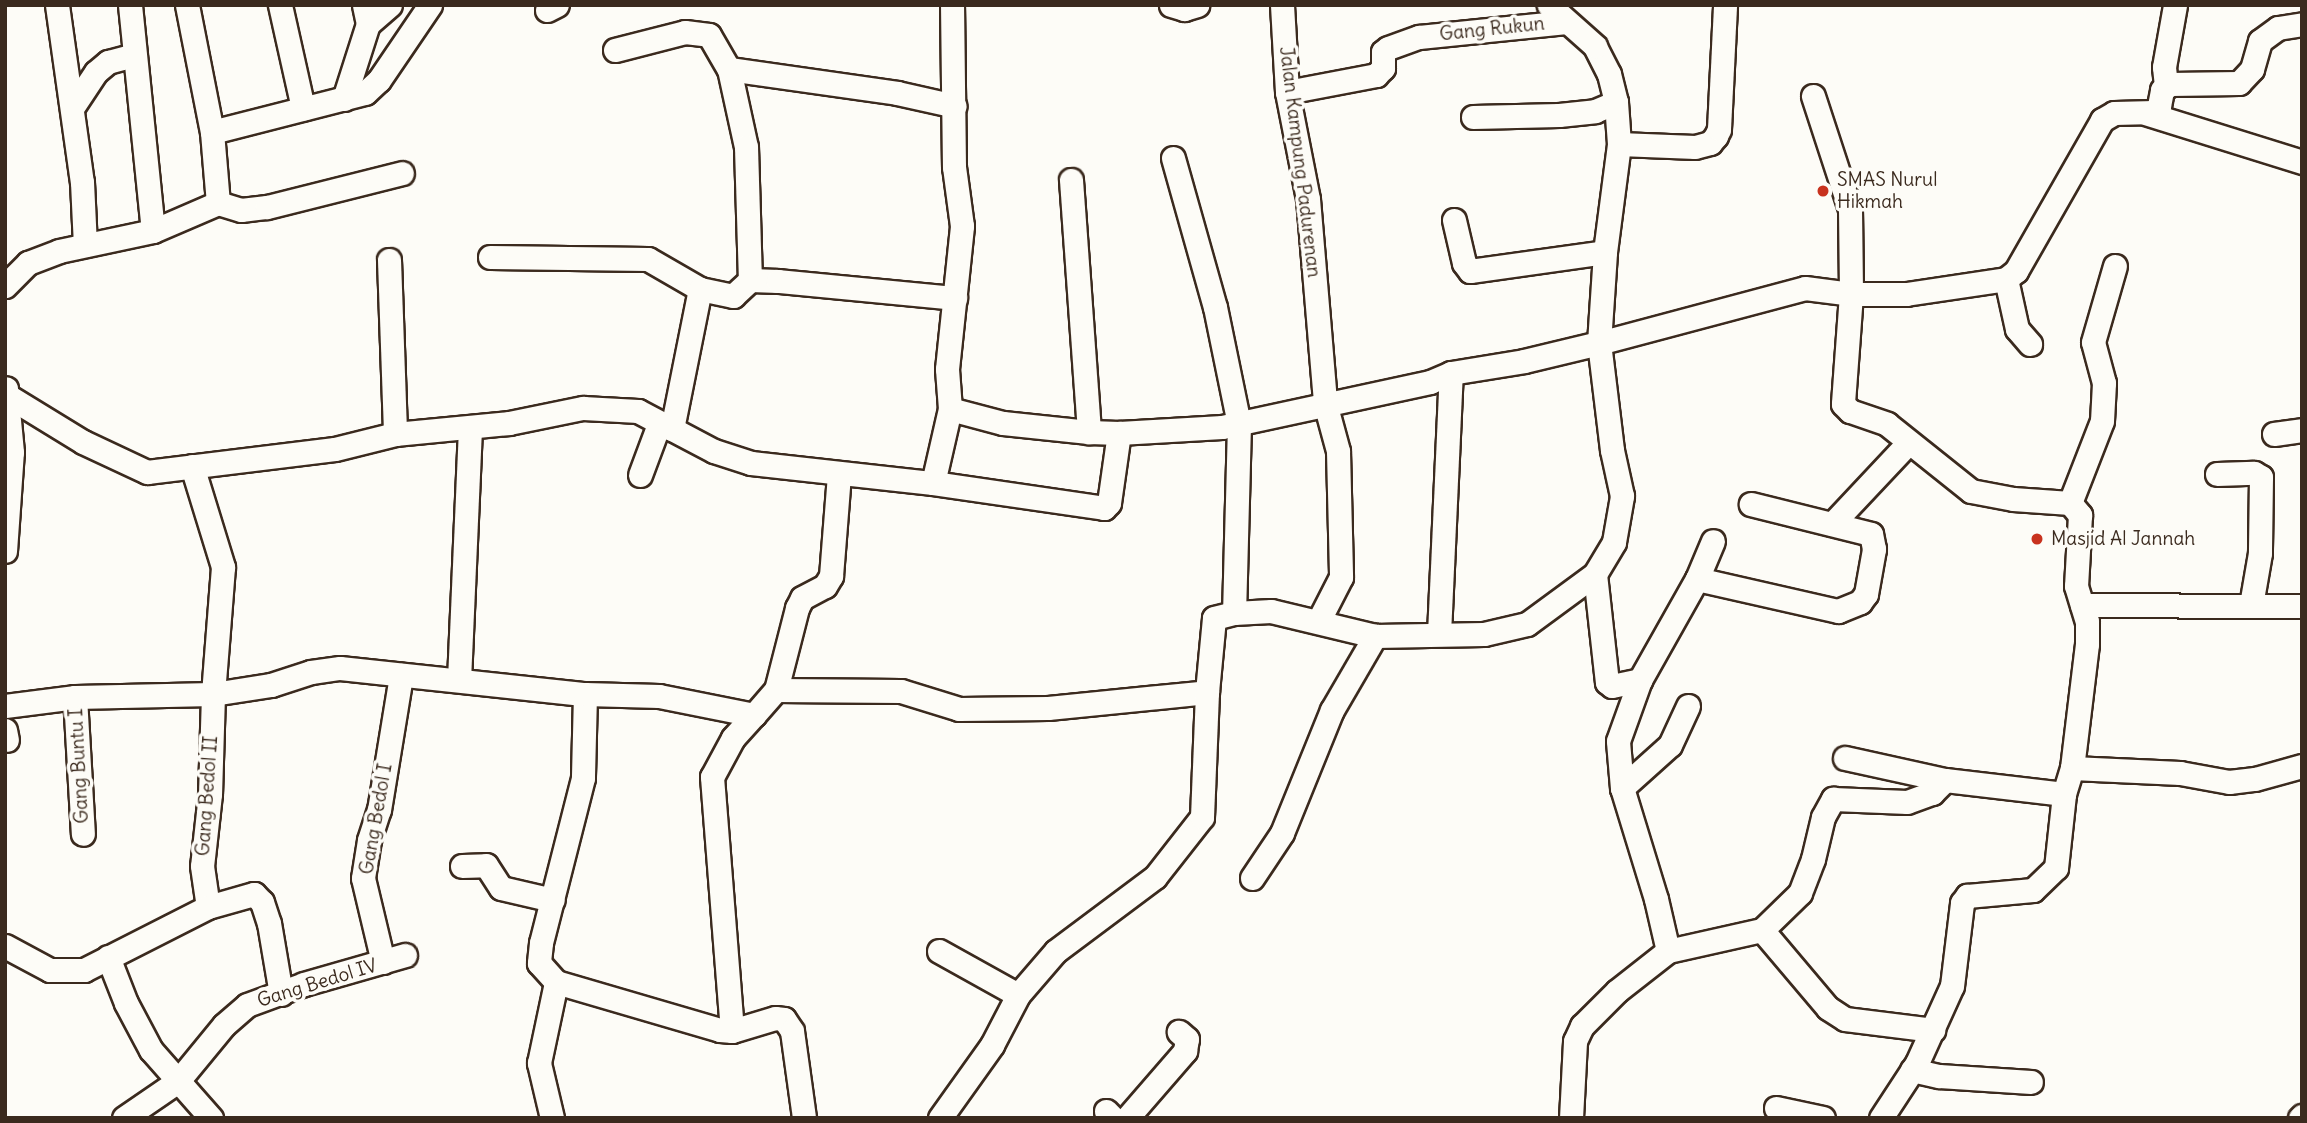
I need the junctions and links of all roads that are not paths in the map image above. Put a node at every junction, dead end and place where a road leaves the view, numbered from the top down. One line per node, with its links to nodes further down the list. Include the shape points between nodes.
1 (57, 5): 26 (street)
2 (130, 5): 18 (street)
3 (187, 5): 30 (street)
4 (280, 5): 27 (street)
5 (390, 5): 14 (street)
6 (430, 5): 23 (street, via 380,80 365,93)
7 (952, 5): 25 (street)
8 (1171, 5): 9 (street, via 1184,9)
9 (1197, 5)
10 (1282, 5): 21 (street, Jalan Kampung Padurenan)
11 (1549, 5): 15 (street)
12 (1725, 5): 31 (street, via 1716,136 1695,147)
13 (2175, 5): 20 (street, via 2164,67)
14 (366, 15): 23 (street)
15 (1566, 22): 21 (street, Gang Rukun, via 1419,37 1383,52 1383,68 1376,75); 24 (street, via 1595,46)
16 (2302, 24): 20 (street, via 2278,28 2260,41 2252,69 2239,83)
17 (615, 50): 19 (street, via 685,32 709,36)
18 (134, 55): 26 (street, via 108,62 96,72); 38 (street)
19 (729, 69): 25 (street); 45 (street, via 746,147)
20 (2166, 86): 28 (street, via 2157,109)
21 (1287, 92): 54 (street, Jalan Kampung Padurenan, via 1308,199)
22 (1813, 96): 48 (street, via 1850,209)
23 (344, 99): 27 (street)
24 (1616, 102): 29 (street, via 1595,111 1559,115); 31 (street)
25 (955, 106): 49 (street, via 954,167 962,226)
26 (72, 108): 39 (street)
27 (303, 108): 30 (street)
28 (2148, 114): 33 (street); 44 (street, via 2114,113 2102,120 2016,271)
29 (1473, 117)
30 (212, 132): 36 (street)
31 (1619, 144): 40 (street)
32 (1173, 158): 56 (street, via 1215,307)
33 (2302, 162)
34 (402, 173): 36 (street, via 267,207 241,210)
35 (1071, 180): 60 (street)
36 (218, 203): 38 (street)
37 (1454, 220): 40 (street, via 1469,271)
38 (153, 231): 39 (street)
39 (85, 245): 46 (street, via 29,263)
40 (1605, 252): 50 (street)
41 (490, 257): 47 (street, via 648,259)
42 (389, 260): 62 (street)
43 (2115, 266): 70 (street, via 2094,342 2104,383 2102,421)
44 (2006, 279): 48 (street, via 1906,294); 51 (street, via 2017,329)
45 (750, 280): 47 (street, via 733,296); 49 (street)
46 (5, 286)
47 (700, 289): 57 (street)
48 (1851, 294): 50 (street, via 1805,288); 64 (street, via 1843,404 1887,424)
49 (955, 298): 55 (street, via 947,369)
50 (1599, 343): 52 (street); 75 (street, via 1622,495 1614,542)
51 (2030, 344)
52 (1451, 373): 54 (street, via 1408,387); 82 (street)
53 (6, 391): 65 (street, via 83,442 140,470); 74 (street, via 12,452)
54 (1325, 403): 56 (street); 81 (street, Jalan Kampung Padurenan, via 1338,451 1341,577)
55 (950, 409): 60 (street, via 1003,423); 69 (street)
56 (1239, 424): 61 (street); 80 (street)
57 (665, 426): 58 (street, via 638,411 583,408); 66 (street, via 714,451 751,463); 68 (street)
58 (470, 429): 62 (street); 85 (street)
59 (2302, 430): 63 (street)
60 (1089, 432): 61 (street)
61 (1119, 433): 69 (street, via 1109,503 1104,508)
62 (395, 434): 65 (street, via 335,449)
63 (2274, 434)
64 (1909, 442): 70 (street, via 1971,491); 72 (street)
65 (192, 466): 89 (street, Gang Bedol II, via 223,567)
66 (839, 474): 69 (street); 87 (street, via 831,576 825,586 802,598 797,608)
67 (2217, 474): 77 (street, via 2255,473 2261,477 2260,553)
68 (640, 475)
69 (933, 483)
70 (2070, 503): 78 (street, via 2080,515 2076,586)
71 (1751, 505): 72 (street)
72 (1832, 524): 76 (street, via 1871,534 1875,541 1866,594 1849,607 1838,611)
73 (1713, 541): 76 (street)
74 (5, 551)
75 (1595, 574): 82 (street, via 1527,624 1484,634); 86 (street, via 1607,682 1612,686)
76 (1696, 579): 86 (street)
77 (2251, 605): 78 (street); 79 (street)
78 (2082, 606): 97 (street, via 2087,644)
79 (2302, 606)
80 (1234, 612): 81 (street, via 1271,611); 88 (street, via 1214,618)
81 (1319, 620): 83 (street)
82 (1439, 635): 83 (street)
83 (1375, 636): 103 (street, via 1332,710 1282,833)
84 (401, 675): 85 (street); 89 (street, via 340,668); 112 (street, Gang Bedol I, via 363,878)
85 (459, 680): 90 (street)
86 (1640, 680): 99 (street, via 1619,741)
87 (776, 690): 88 (street, via 901,691 959,709 1048,708); 94 (street)
88 (1207, 692): 115 (street, via 1202,817 1155,877 1056,951)
89 (213, 694): 91 (street); 105 (street, Gang Bedol II, via 202,866)
90 (585, 694): 94 (street, via 659,696); 104 (street, via 583,779)
91 (75, 697): 92 (street); 101 (street, Gang Buntu I)
92 (5, 706)
93 (1688, 706): 99 (street, via 1670,745)
94 (754, 715): 117 (street, via 733,738 712,777)
95 (1844, 758): 98 (street)
96 (2302, 766): 97 (street, via 2229,782 2180,773)
97 (2072, 768): 100 (street)
98 (1945, 780): 100 (street); 106 (street, via 1932,793 1906,802 1833,799 1800,892)
99 (1622, 788): 109 (street)
100 (2064, 794): 116 (street, via 2056,868 2050,876 2033,890 1967,896 1962,903 1952,986)
101 (83, 834)
102 (462, 866): 104 (street, via 486,865 501,888)
103 (1252, 878)
104 (553, 900): 113 (street, via 538,956 542,968)
105 (208, 907): 111 (street); 114 (street, via 250,893 262,902)
106 (1762, 930): 109 (street); 116 (street, via 1828,1008 1845,1019)
107 (5, 946): 111 (street, via 50,970 84,970)
108 (939, 951): 115 (street)
109 (1668, 951): 129 (street, via 1582,1026 1575,1041)
110 (405, 955): 112 (street, Gang Bedol IV)
111 (108, 957): 120 (street, via 151,1050)
112 (383, 962): 114 (street, Gang Bedol IV)
113 (556, 982): 117 (street); 126 (street, via 539,1063)
114 (281, 994): 120 (street, Gang Bedol IV, via 247,1005)
115 (1017, 996): 128 (street, via 992,1045)
116 (1933, 1030): 119 (street)
117 (732, 1031): 127 (street, via 784,1019 792,1031)
118 (1179, 1032): 124 (street, via 1187,1039 1185,1051)
119 (1912, 1070): 121 (street); 131 (street)
120 (177, 1081): 123 (street, Gang Bedol IV); 125 (street)
121 (2031, 1082)
122 (1776, 1108): 130 (street)
123 (129, 1115)
124 (1115, 1116)
125 (211, 1118)
126 (552, 1118)
127 (804, 1118)
128 (940, 1118)
129 (1571, 1118)
130 (1823, 1118)
131 (1881, 1118)

